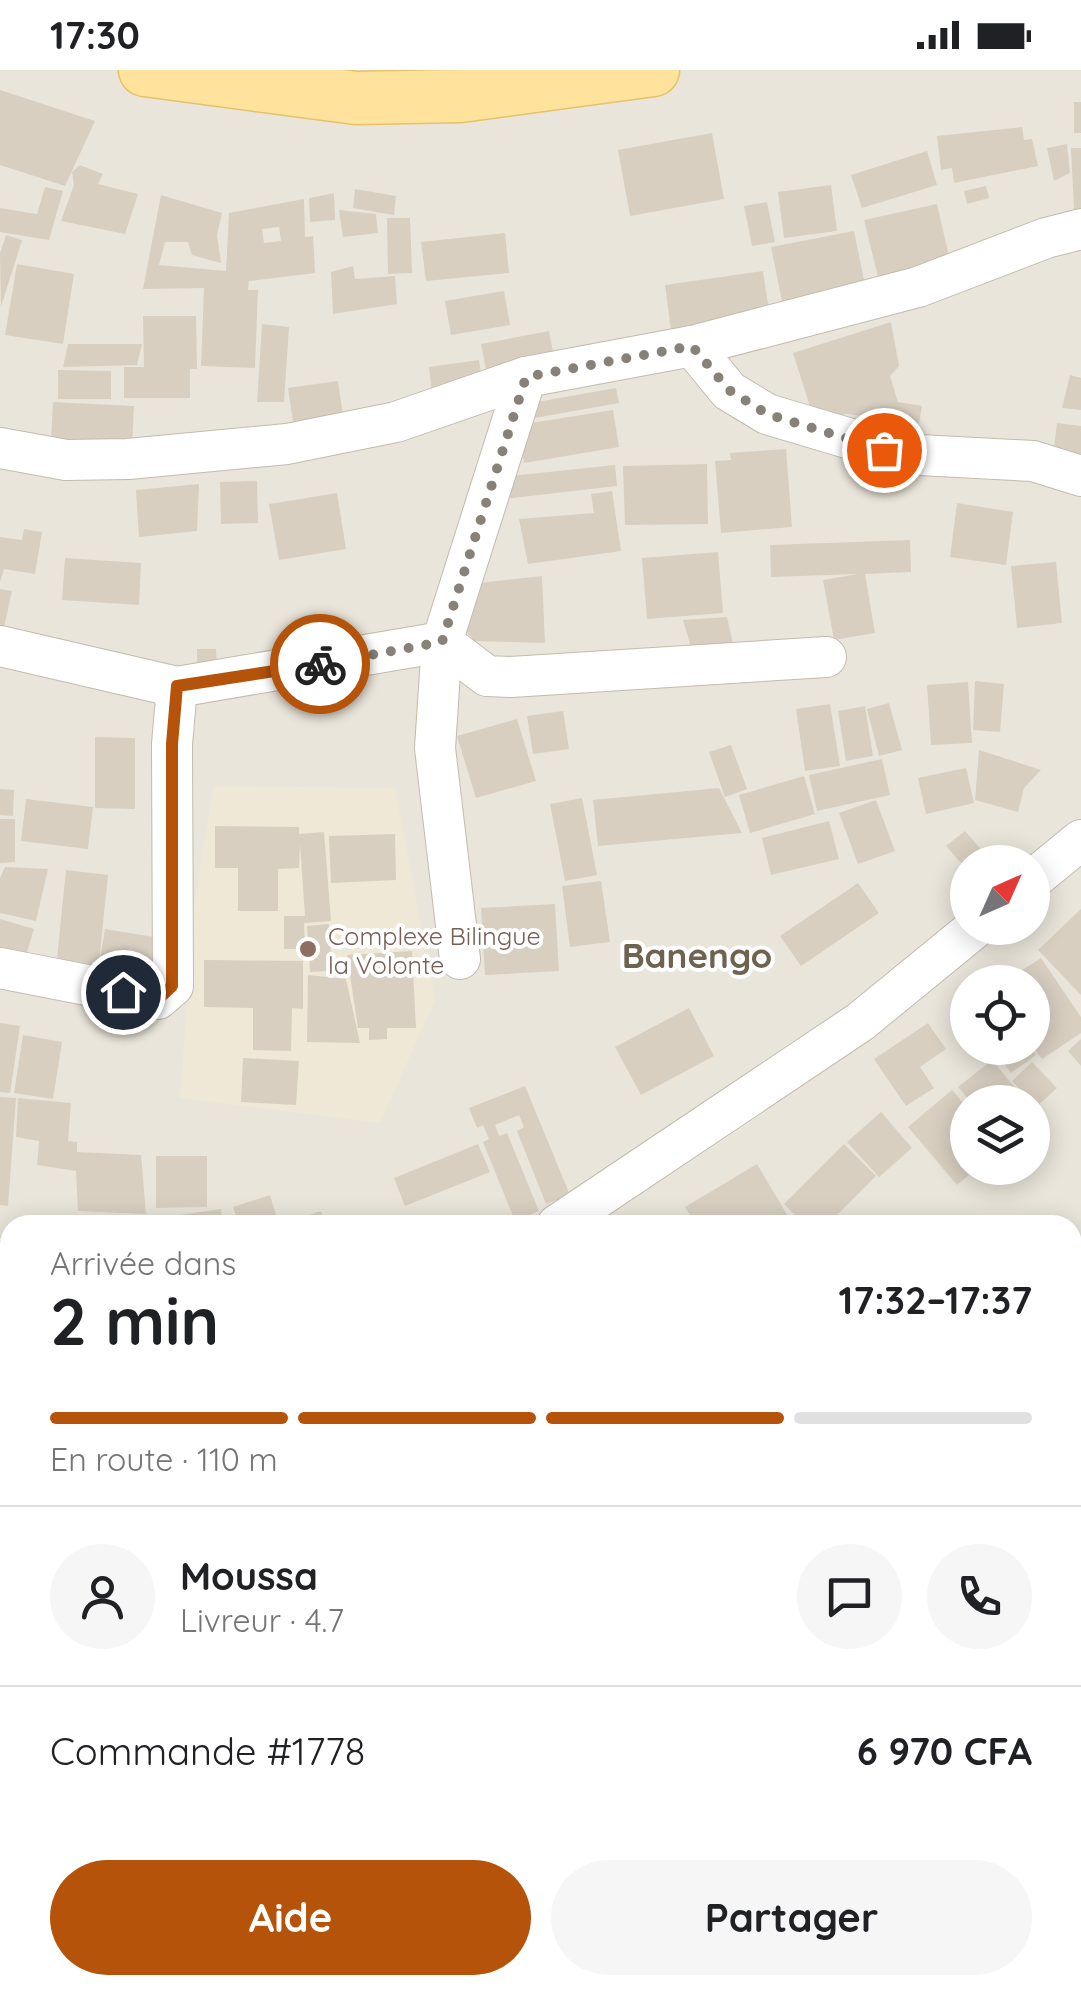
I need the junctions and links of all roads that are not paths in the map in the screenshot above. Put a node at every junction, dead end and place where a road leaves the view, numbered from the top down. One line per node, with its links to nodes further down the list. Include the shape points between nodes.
1 (145, 70): 2 (main road, via 356,98 460,96)
2 (652, 70)
3 (1081, 229): 4 (street, via 918,288)
4 (692, 346): 5 (street); 7 (street, via 729,390 767,414 901,454 1032,461)
5 (526, 377): 6 (street, via 396,422 287,444 66,460); 8 (street)
6 (0, 448)
7 (1081, 476)
8 (442, 642): 10 (street, via 487,676 511,677); 11 (street); 15 (street, via 435,748)
9 (0, 646): 11 (street)
10 (826, 656)
11 (177, 686): 16 (street, via 169,994 158,999)
12 (1081, 840): 13 (street)
13 (1050, 865)
14 (954, 945): 17 (street, via 860,1022)
15 (460, 959)
16 (0, 968)
17 (573, 1215)

